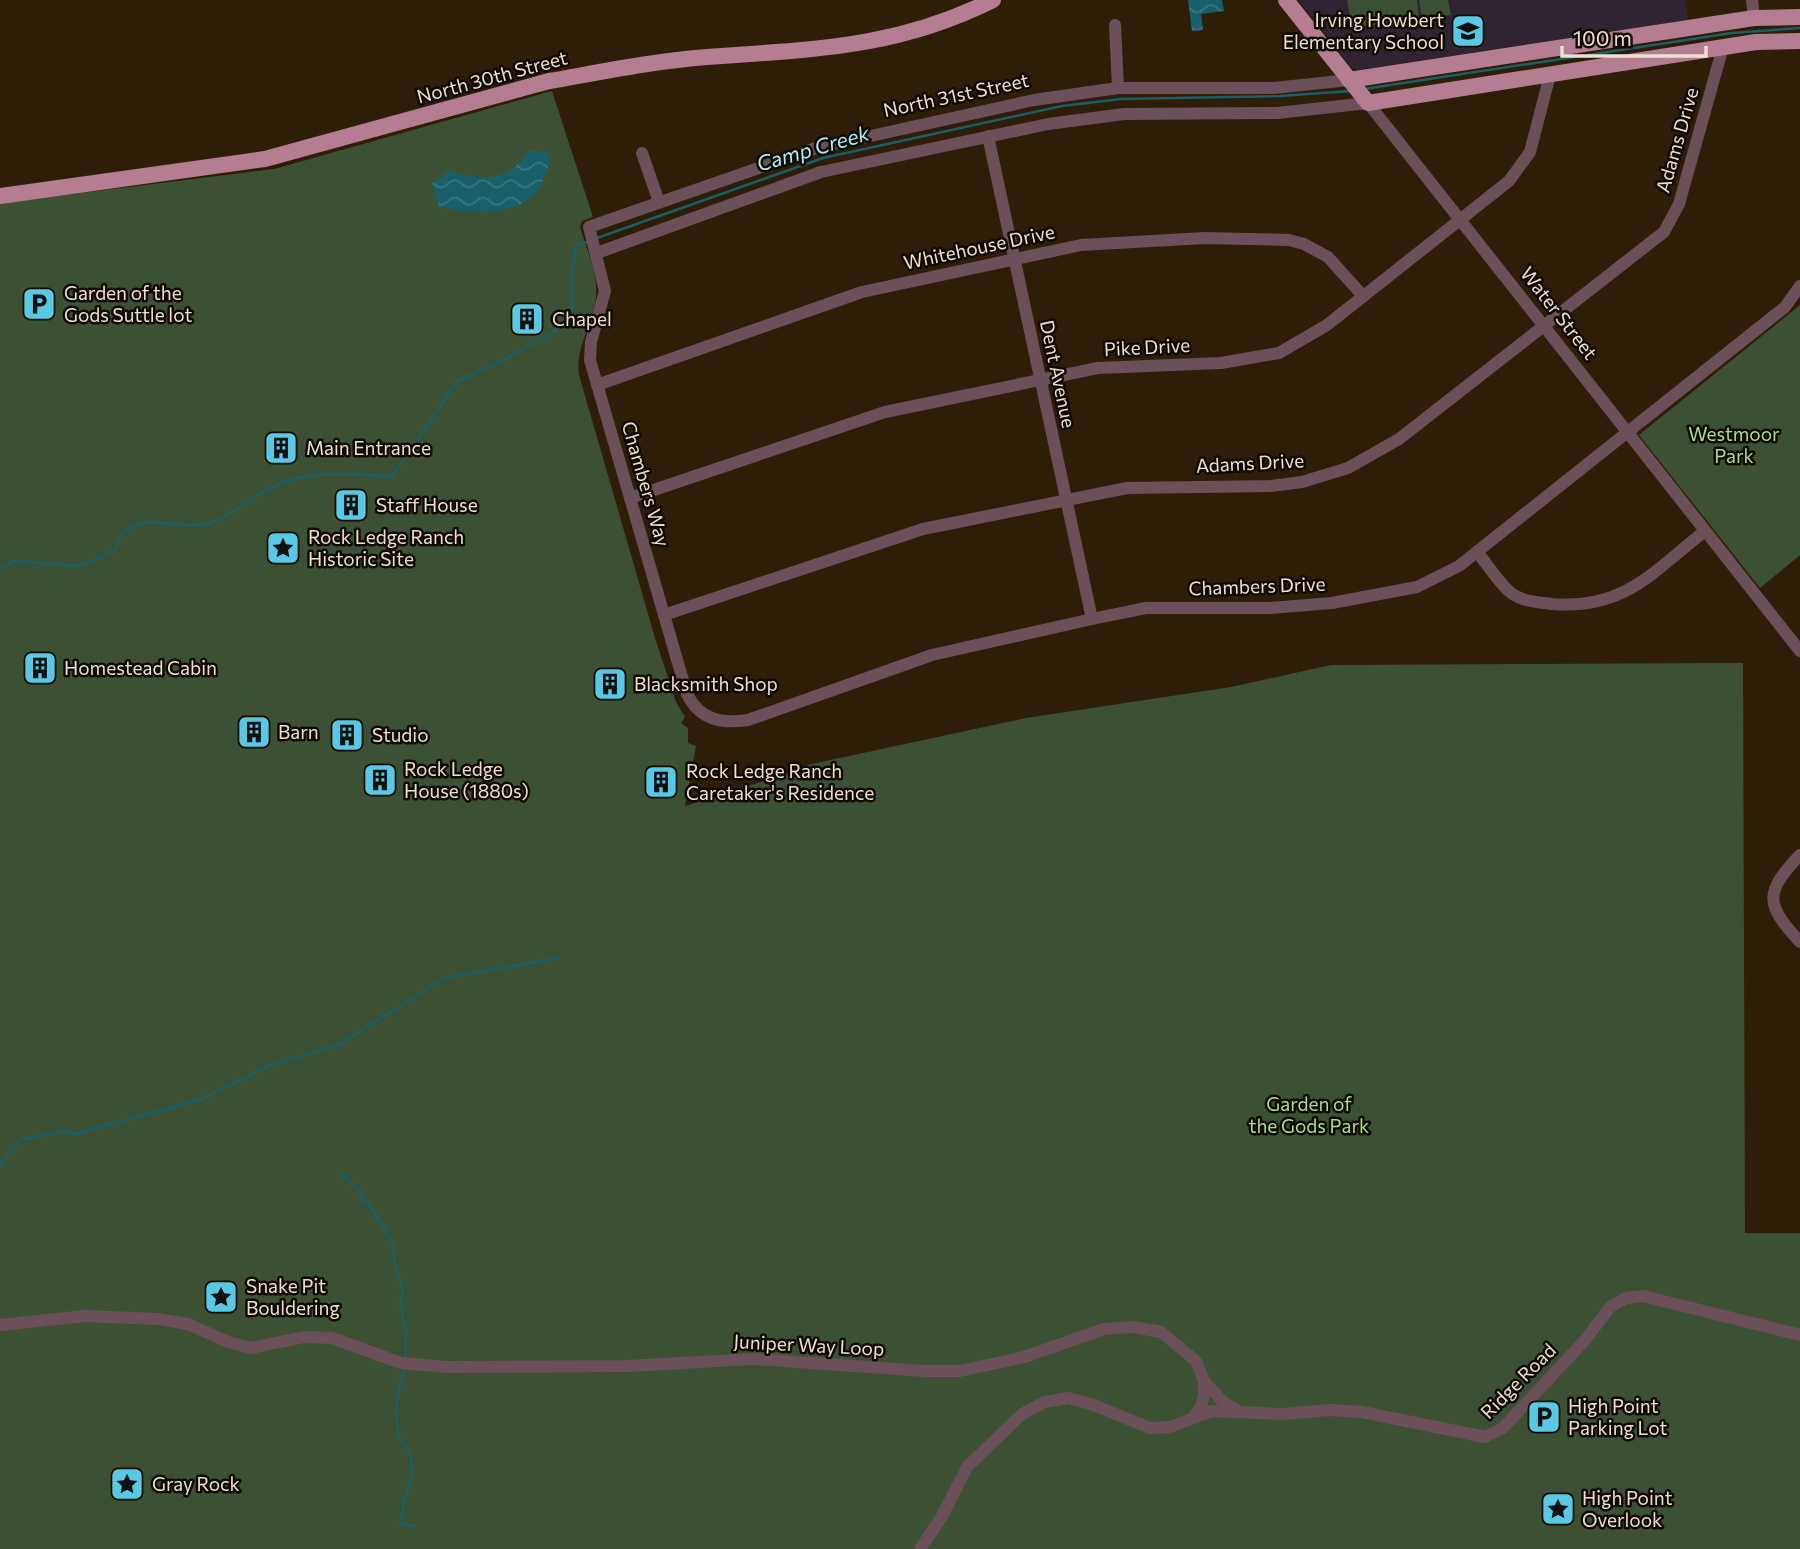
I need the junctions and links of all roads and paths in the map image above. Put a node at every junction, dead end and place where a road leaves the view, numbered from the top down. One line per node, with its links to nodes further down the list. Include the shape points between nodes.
1 (993, 0): 15 (main road, North 30th Street, via 916,32 856,46 677,60 548,81 265,159)
2 (1286, 0): 10 (main road, Water Street)
3 (1752, 0): 5 (street)
4 (1800, 17): 5 (main road, North 31st Street)
5 (1754, 18): 10 (main road, North 31st Street)
6 (1115, 25): 11 (street)
7 (1800, 41): 8 (main road)
8 (1723, 47): 9 (main road); 22 (street, Adams Drive, via 1669,225)
9 (1550, 75): 12 (main road); 17 (street, Pike Drive, via 1525,162 1509,181)
10 (1349, 80): 11 (street, North 31st Street, via 1274,88); 12 (main road, Water Street)
11 (1118, 88): 16 (street, North 31st Street, via 1034,100 842,141)
12 (1368, 103): 13 (street, via 1296,113 1093,116); 17 (street, Water Street)
13 (988, 136): 18 (street, via 821,172); 19 (street, Dent Avenue)
14 (642, 153): 16 (street)
15 (0, 196)
16 (659, 202): 18 (street, North 31st Street, via 589,227)
17 (1460, 220): 21 (street, Pike Drive); 22 (street, Water Street)
18 (597, 253): 24 (street, Chambers Way, via 605,291 590,350)
19 (1015, 259): 21 (street, Whitehouse Drive, via 1125,241 1289,240 1328,257); 23 (street, Dent Avenue); 24 (street, Whitehouse Drive, via 862,292)
20 (1800, 286): 25 (street, Chambers Drive, via 1784,307)
21 (1363, 296): 23 (street, Pike Drive, via 1305,340 1266,357 1114,366)
22 (1543, 327): 25 (street, Water Street); 27 (street, Adams Drive, via 1399,439 1365,461 1333,474 1270,485 1143,486)
23 (1040, 379): 26 (street, Pike Drive, via 870,416); 27 (street, Dent Avenue)
24 (597, 385): 26 (street, Chambers Way)
25 (1627, 433): 28 (street, Water Street); 29 (street, Chambers Drive)
26 (630, 498): 30 (street, Chambers Way)
27 (1065, 500): 30 (street, Adams Drive, via 906,534); 31 (street, Dent Avenue)
28 (1705, 531): 29 (street, via 1628,592 1584,605 1527,601 1516,596); 32 (street, Water Street)
29 (1477, 552): 31 (street, Chambers Drive, via 1424,584 1332,603 1278,608 1146,608)
30 (664, 615): 33 (street, Chambers Way, via 688,694)
31 (1092, 619): 33 (street, Chambers Drive, via 932,655 748,720)
32 (1800, 651)
33 (705, 724)
34 (1800, 855): 35 (street, via 1779,878 1772,901 1777,916)
35 (1800, 942)
36 (0, 1325): 38 (street, Juniper Way Loop, via 85,1316 158,1319 188,1324 251,1349 304,1337 332,1338 401,1363 446,1367 627,1366 754,1359 925,1371 960,1371 1024,1357 1104,1329 1133,1327 1161,1332 1180,1345 1196,1361)
37 (1800, 1335): 39 (street, Ridge Road, via 1630,1296 1610,1307 1503,1428 1485,1437 1362,1412)
38 (1204, 1381): 39 (street); 40 (street, via 1201,1407)
39 (1237, 1410): 40 (street, Ridge Road)
40 (1192, 1418): 41 (street, via 1170,1427 1150,1428 1068,1398 1045,1402 1022,1414 967,1467)
41 (920, 1549)

